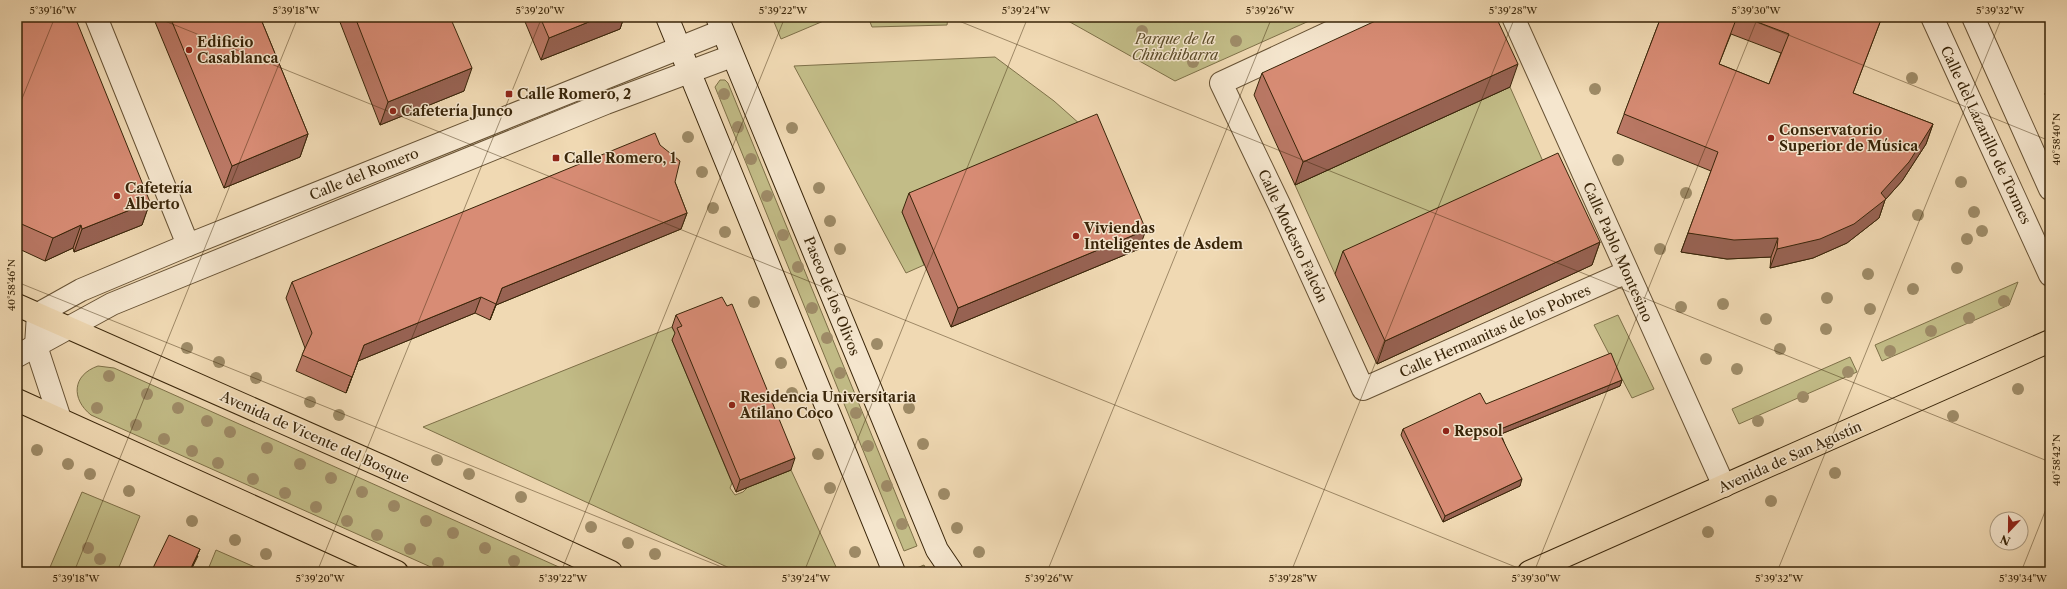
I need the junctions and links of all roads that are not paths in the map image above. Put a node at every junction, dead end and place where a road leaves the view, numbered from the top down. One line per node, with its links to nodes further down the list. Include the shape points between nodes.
1 (96, 17): 12 (street)
2 (667, 17): 8 (street)
3 (1363, 17): 20 (street, Calle Modesto Falcón, via 1222,84)
4 (1513, 17): 13 (street, Calle Pablo Montesino)
5 (1932, 17): 14 (street, Calle del Lazarillo de Tormes)
6 (1973, 17): 11 (street)
7 (720, 24): 8 (street, Calle del Romero); 9 (street, Paseo de los Olivos)
8 (679, 49): 10 (street); 12 (street, Calle del Romero)
9 (732, 56): 10 (street, Calle del Romero); 27 (street, Paseo de los Olivos, via 937,550)
10 (688, 71): 17 (street, Calle del Romero, via 606,102 112,304); 26 (street)
11 (2050, 189)
12 (188, 245): 16 (street, Calle del Romero, via 81,290)
13 (1627, 272): 20 (street, Calle Hermanitas de los Pobres); 23 (street, Calle Pablo Montesino)
14 (2050, 275)
15 (17, 305): 16 (main road, Avenida de Vicente del Bosque)
16 (38, 314): 17 (main road, Avenida de Vicente del Bosque); 19 (street)
17 (67, 329): 19 (street, Calle del Romero); 25 (main road, Avenida de Vicente del Bosque, via 386,468)
18 (2050, 342): 23 (main road, Avenida de San Agustín)
19 (26, 351): 22 (street)
20 (1363, 389)
21 (17, 400): 22 (main road)
22 (60, 419): 24 (main road)
23 (1724, 486): 28 (main road, Avenida de San Agustín)
24 (397, 572)
25 (611, 572)
26 (894, 572)
27 (952, 572)
28 (1530, 572)

